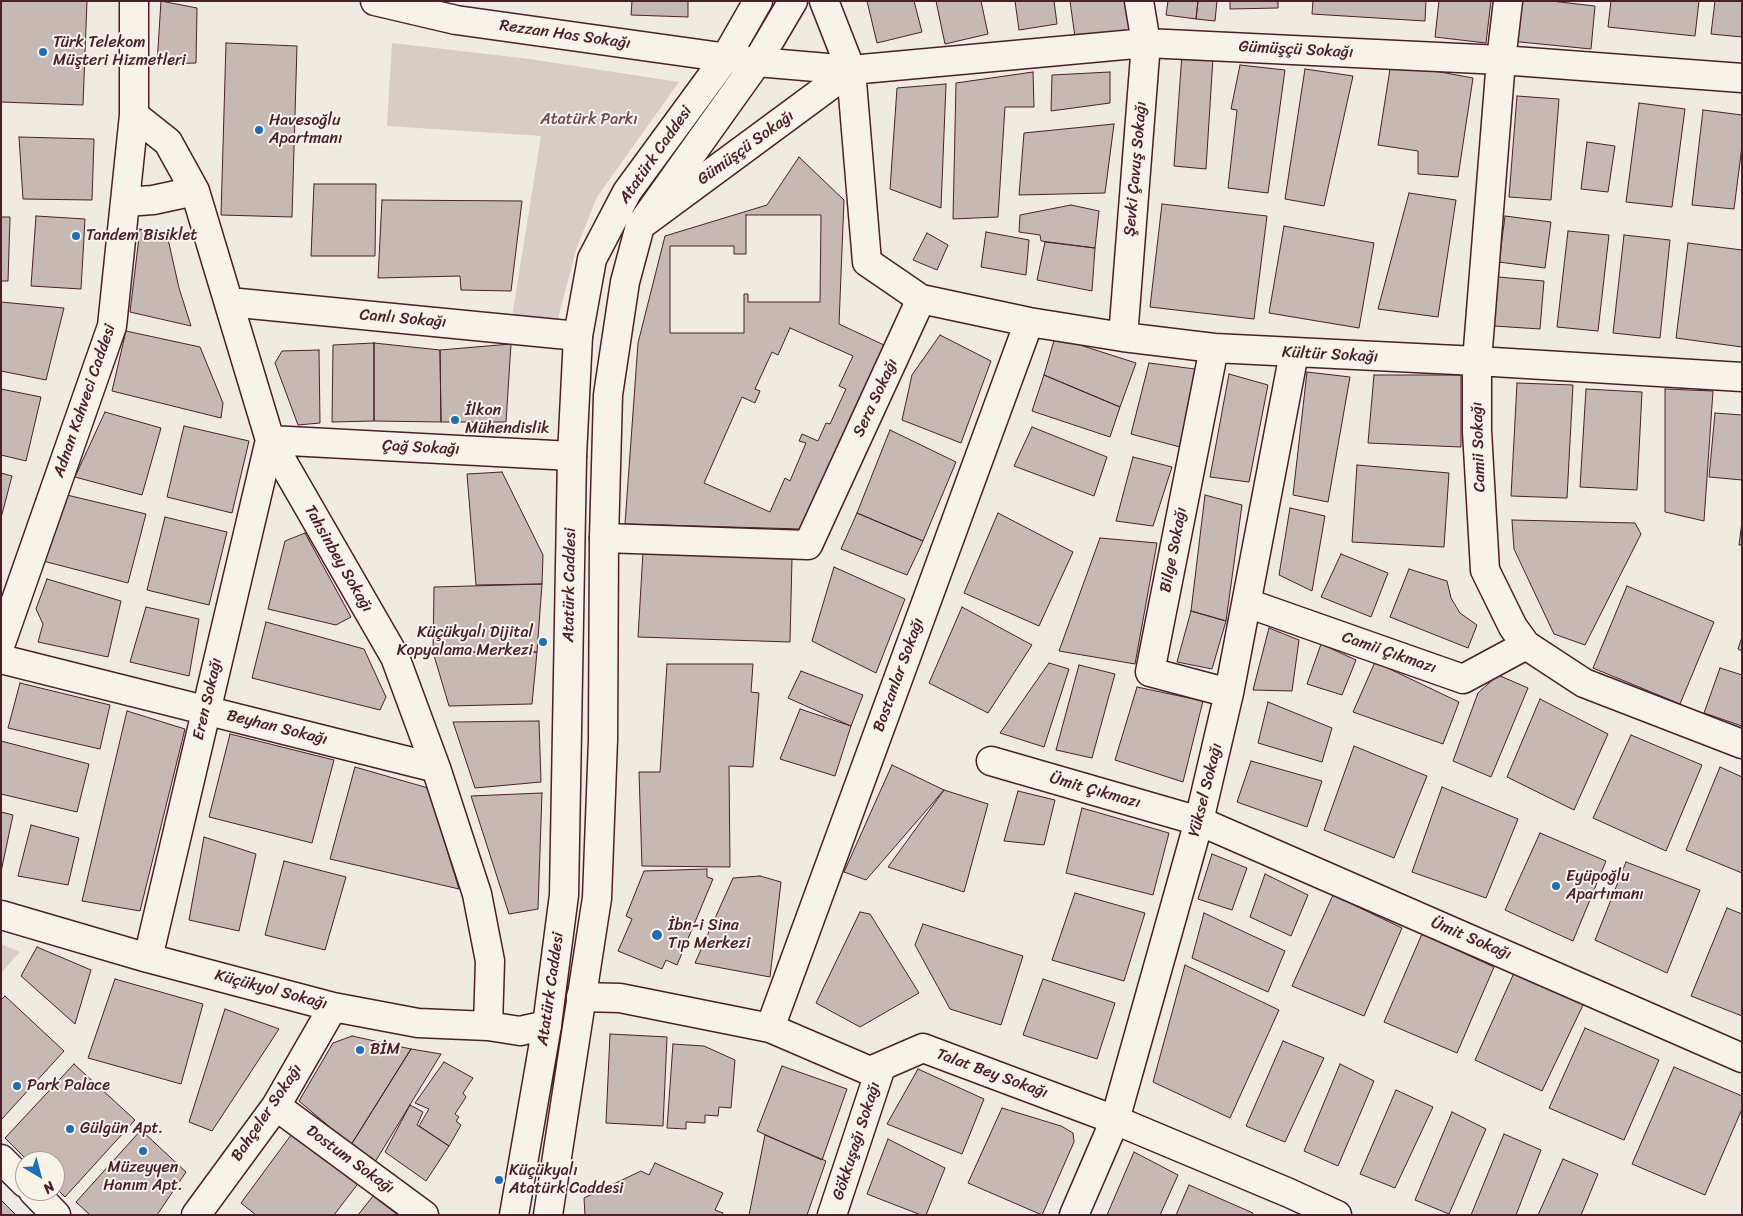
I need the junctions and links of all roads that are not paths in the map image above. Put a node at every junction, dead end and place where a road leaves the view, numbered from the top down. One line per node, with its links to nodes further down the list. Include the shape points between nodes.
1 (134, 1): 14 (street, Adnan Kahveci Caddesi)
2 (375, 1): 9 (street, Rezzan Has Sokağı, via 456,20)
3 (758, 1): 9 (street, Atatürk Caddesi)
4 (793, 1): 11 (street, Atatürk Caddesi)
5 (824, 1): 12 (street)
6 (1139, 1): 8 (street, Şevki Çavuş Sokağı)
7 (1508, 1): 10 (street, Camii Sokağı)
8 (1146, 43): 10 (street, Gümüşçü Sokağı); 12 (street, Gümüşçü Sokağı); 22 (street, Şevki Çavuş Sokağı)
9 (726, 57): 11 (street, Rezzan Has Sokağı); 21 (street, Atatürk Caddesi, via 627,192 592,259)
10 (1501, 60): 13 (street, Gümüşçü Sokağı); 25 (street, Camii Sokağı)
11 (757, 62): 12 (street, Gümüşçü Sokağı); 17 (street, Atatürk Caddesi)
12 (852, 70): 17 (street, Gümüşçü Sokağı); 18 (street, via 867,262)
13 (1742, 78)
14 (134, 115): 15 (street, Tahsinbey Sokağı, via 168,142); 16 (street, Adnan Kahveci Caddesi)
15 (196, 191): 16 (street); 19 (street, Tahsinbey Sokağı)
16 (126, 202): 31 (street, Adnan Kahveci Caddesi, via 112,326)
17 (640, 226): 29 (street, Atatürk Caddesi, via 625,282 608,395)
18 (921, 299): 20 (street, Kültür Sokağı); 29 (street, Sera Sokağı, via 808,546)
19 (229, 302): 21 (street, Canlı Sokağı); 27 (street, Tahsinbey Sokağı)
20 (1029, 322): 22 (street, Kültür Sokağı); 46 (street, Bostanlar Sokağı)
21 (578, 336): 28 (street, Atatürk Caddesi)
22 (1123, 337): 23 (street, Kültür Sokağı)
23 (1214, 348): 24 (street, Kültür Sokağı); 34 (street, Bilge Sokağı, via 1150,672)
24 (1294, 353): 25 (street, Kültür Sokağı); 30 (street, Yüksel Sokağı)
25 (1477, 361): 26 (street, Kültür Sokağı); 32 (street, Camii Sokağı, via 1484,570 1513,627)
26 (1742, 377)
27 (270, 440): 28 (street, Çağ Sokağı); 35 (street, Eren Sokağı); 38 (street, Tahsinbey Sokağı, via 395,657)
28 (572, 456): 44 (street, Atatürk Caddesi, via 564,894)
29 (604, 538): 42 (street, Atatürk Caddesi, via 603,740 597,898)
30 (1247, 603): 32 (street, Camii Çıkmazı, via 1463,679); 34 (street, Yüksel Sokağı)
31 (1, 643)
32 (1526, 645): 36 (street, Camii Sokağı, via 1584,683)
33 (1, 659): 35 (street, Beyhan Sokağı)
34 (1229, 693): 39 (street, Yüksel Sokağı)
35 (205, 710): 38 (street, Beyhan Sokağı); 41 (street, Eren Sokağı)
36 (1742, 744)
37 (991, 761): 39 (street, Ümit Çıkmazı)
38 (436, 768): 45 (street, Tahsinbey Sokağı, via 477,894 490,961)
39 (1199, 821): 47 (street, Ümit Sokağı); 50 (street, Yüksel Sokağı)
40 (1, 915): 41 (street, Küçükyol Sokağı)
41 (148, 958): 43 (street, Küçükyol Sokağı)
42 (581, 997): 44 (street); 46 (street, Talat Bey Sokağı, via 620,998); 59 (street, Atatürk Caddesi)
43 (333, 1007): 45 (street, Küçükyol Sokağı, via 418,1023); 49 (street, Bahçeler Sokağı)
44 (547, 1024): 45 (street, Küçükyol Sokağı, via 520,1031); 58 (street, Atatürk Caddesi)
45 (488, 1026)
46 (770, 1028): 48 (street, Talat Bey Sokağı, via 870,1071)
47 (1742, 1058)
48 (881, 1067): 50 (street, Talat Bey Sokağı, via 923,1048); 60 (street, Gökkuşağı Sokağı)
49 (276, 1106): 56 (street, Bahçeler Sokağı); 57 (street, Dostum Sokağı)
50 (1115, 1120): 54 (street, Talat Bey Sokağı); 61 (street, Yüksel Sokağı)
51 (1, 1159): 52 (street)
52 (15, 1173)
53 (43, 1201): 55 (street)
54 (1284, 1204): 62 (street, Talat Bey Sokağı)
55 (56, 1215)
56 (196, 1215)
57 (424, 1215)
58 (514, 1215)
59 (548, 1215)
60 (832, 1215)
61 (1074, 1215)
62 (1337, 1215)

